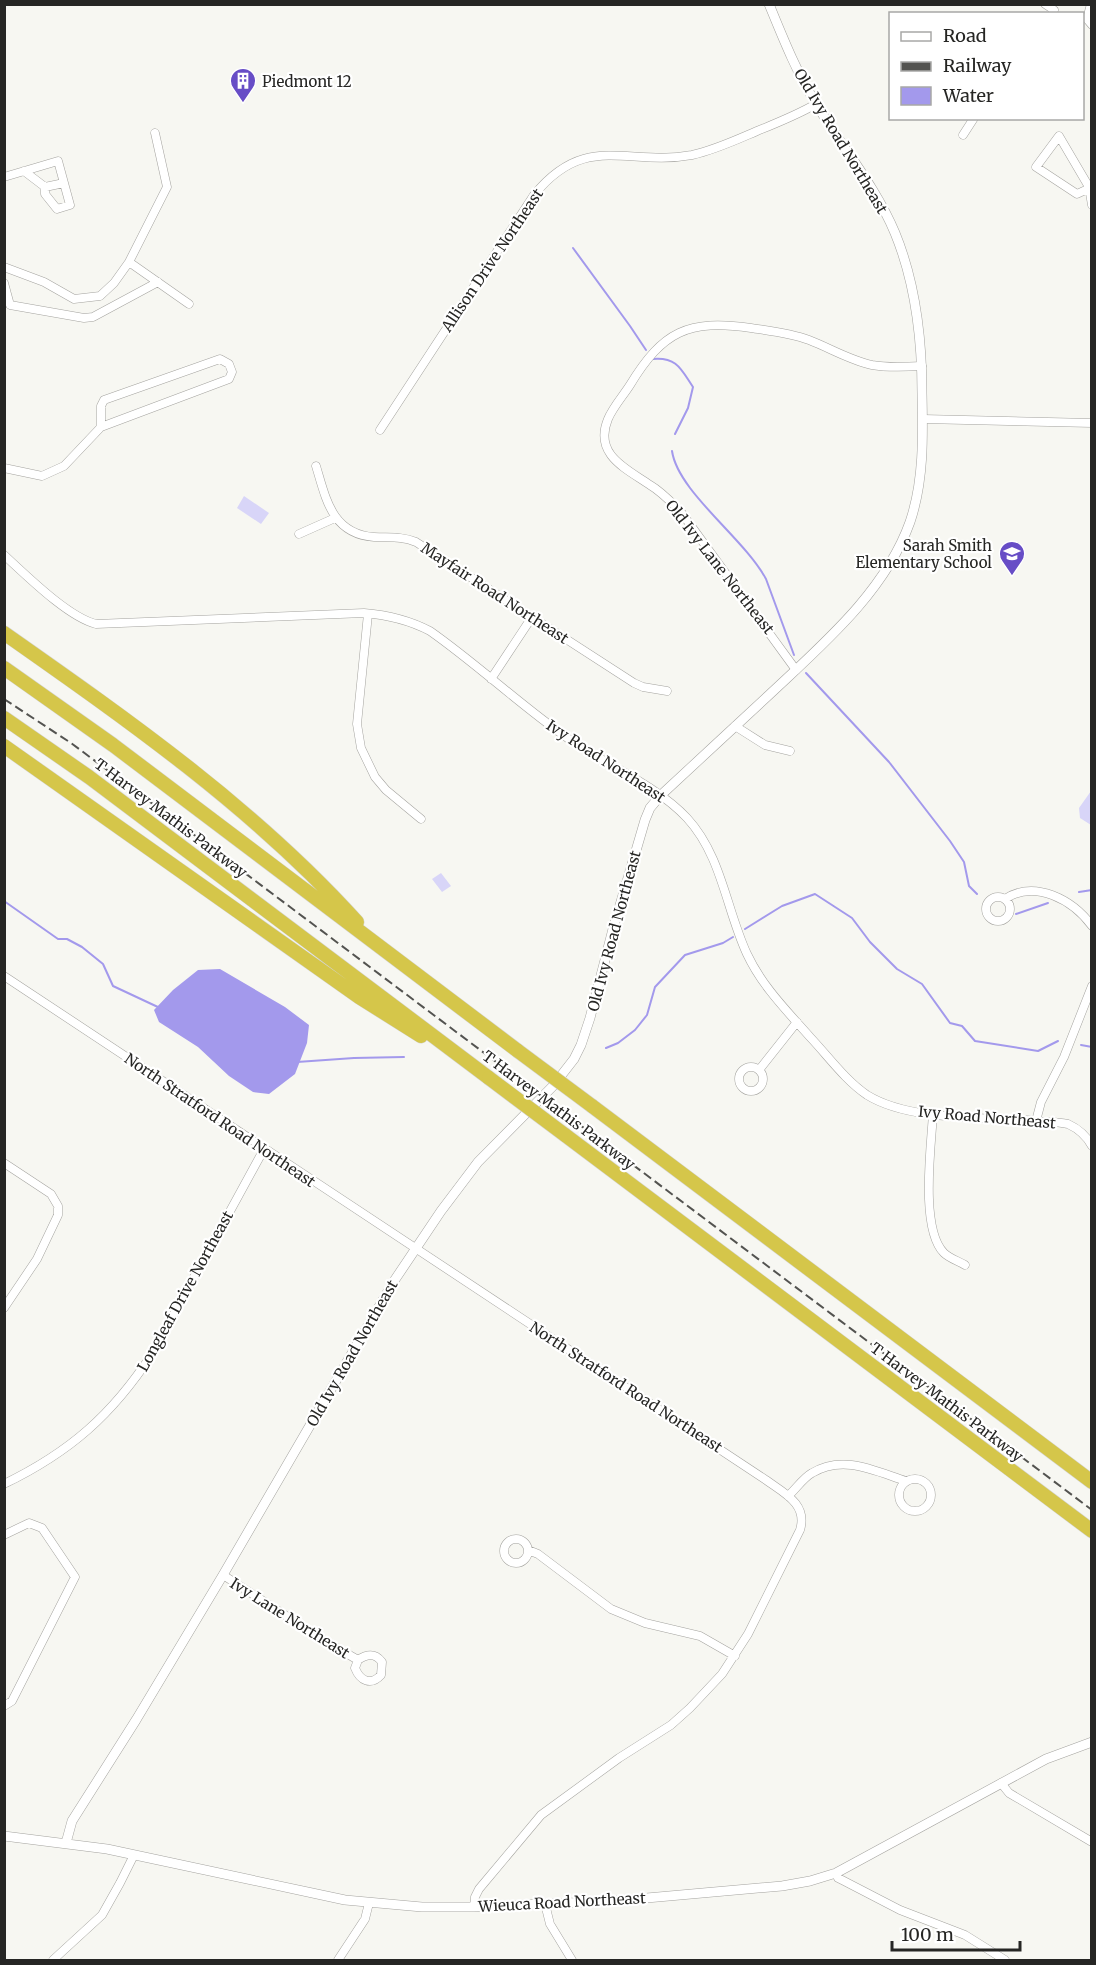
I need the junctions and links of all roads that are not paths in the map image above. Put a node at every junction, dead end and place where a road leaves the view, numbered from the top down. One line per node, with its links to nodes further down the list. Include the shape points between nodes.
1 (769, 4): 4 (street, Old Ivy Road Northeast)
2 (1091, 4): 3 (street, via 1087,19)
3 (1092, 25)
4 (816, 104): 21 (street, Old Ivy Road Northeast, via 870,183 895,234 914,297); 25 (street, Allison Drive Northeast, via 704,152 672,157 598,155 575,161 556,173 534,195)
5 (973, 120): 7 (street)
6 (155, 133): 14 (street, via 167,187)
7 (963, 135)
8 (24, 171): 9 (street); 10 (street, via 58,161); 11 (street)
9 (4, 177)
10 (64, 183): 11 (street); 11 (street, via 70,205 57,209 45,195)
11 (45, 187)
12 (1090, 187): 12 (street, via 1077,194 1036,167 1059,136); 13 (street)
13 (1092, 205)
14 (129, 261): 16 (street); 18 (street, via 114,283)
15 (4, 267): 18 (street, via 74,299)
16 (158, 282): 19 (street); 20 (street)
17 (4, 283): 20 (street, via 10,305 16,307 84,318)
18 (97, 296): 20 (street)
19 (189, 304)
20 (106, 310)
21 (922, 366): 22 (street, Old Ivy Road Northeast); 35 (street, Old Ivy Lane Northeast, via 873,365 788,333 726,324 703,325 677,333 655,350 608,419 606,440 614,459 681,512)
22 (923, 419): 23 (street); 35 (street, Old Ivy Road Northeast, via 917,494 898,549 879,580)
23 (1092, 423)
24 (101, 427): 24 (street, via 229,379 229,364 220,359 104,400 100,406); 27 (street, via 64,466 42,476)
25 (380, 430)
26 (316, 466): 28 (street)
27 (4, 468)
28 (335, 518): 29 (street); 32 (street, Mayfair Road Northeast, via 361,535 416,542)
29 (299, 534)
30 (4, 555): 31 (street, Ivy Road Northeast, via 72,613 96,624)
31 (368, 614): 36 (street, Ivy Road Northeast, via 406,620 424,628); 43 (street, via 357,724 361,748 375,777)
32 (532, 617): 36 (street); 37 (street, Mayfair Road Northeast, via 634,683)
33 (4, 633): 46 (highway, via 214,788 311,874)
34 (4, 668): 46 (highway, T Harvey Mathis Parkway, via 113,745)
35 (796, 669): 39 (street, Old Ivy Road Northeast)
36 (491, 679): 42 (street, Ivy Road Northeast, via 567,738)
37 (667, 692)
38 (4, 718): 51 (highway, T Harvey Mathis Parkway, via 89,777)
39 (735, 726): 41 (street, via 765,746); 42 (street, Old Ivy Road Northeast)
40 (4, 746): 51 (highway, via 359,997)
41 (790, 752)
42 (660, 796): 49 (street, Ivy Road Northeast, via 687,818 705,844 752,965); 57 (street, Old Ivy Road Northeast, via 645,820 590,1018 574,1059 553,1086 478,1162)
43 (421, 819)
44 (1005, 899): 45 (street, via 1023,892 1049,892 1070,904)
45 (1092, 926)
46 (378, 946): 61 (highway, T Harvey Mathis Parkway, bridge)
47 (4, 976): 55 (street, North Stratford Road Northeast)
48 (1092, 986): 53 (street)
49 (797, 1022): 50 (street); 52 (street, Ivy Road Northeast, via 846,1077 867,1094 892,1106)
50 (759, 1070)
51 (489, 1078): 64 (highway, T Harvey Mathis Parkway, bridge)
52 (933, 1114): 53 (street, Ivy Road Northeast); 58 (street, via 928,1213 934,1238 944,1253)
53 (1036, 1121): 54 (street, Ivy Road Northeast, via 1068,1124 1086,1136)
54 (1092, 1146)
55 (264, 1149): 57 (street, North Stratford Road Northeast); 62 (street, Longleaf Drive Northeast, via 133,1382 80,1438 45,1463)
56 (4, 1163): 59 (street, via 51,1194 58,1206 58,1215 37,1259)
57 (415, 1248): 63 (street, North Stratford Road Northeast); 67 (street, Old Ivy Road Northeast)
58 (964, 1265)
59 (4, 1308)
60 (906, 1481): 60 (street, via 921,1480 929,1488 925,1508 910,1511 901,1504 899,1490); 63 (street, via 855,1464 831,1465 810,1473)
61 (1092, 1482)
62 (4, 1484)
63 (788, 1496): 68 (street, North Stratford Road Northeast, via 800,1508 800,1530)
64 (1092, 1531)
65 (4, 1535): 70 (street, via 29,1523 42,1528 75,1577 12,1701)
66 (528, 1550): 68 (street, via 623,1616 700,1636)
67 (223, 1575): 69 (street, Ivy Lane Northeast); 75 (street, Old Ivy Road Northeast, via 72,1821)
68 (735, 1656): 80 (street, North Stratford Road Northeast, via 671,1725 541,1815 479,1889)
69 (358, 1660)
70 (4, 1706)
71 (1092, 1742): 72 (street, Wieuca Road Northeast, via 1046,1759)
72 (1001, 1783): 74 (street, via 1009,1793); 77 (street, Wieuca Road Northeast)
73 (4, 1836): 75 (street, Wieuca Road Northeast)
74 (1092, 1842)
75 (66, 1843): 76 (street, Wieuca Road Northeast)
76 (134, 1855): 78 (street, Wieuca Road Northeast); 81 (street, via 102,1915)
77 (836, 1873): 79 (street, Wieuca Road Northeast, via 782,1886); 84 (street, via 838,1878 900,1910 965,1935)
78 (369, 1904): 80 (street, Wieuca Road Northeast); 82 (street, via 365,1919)
79 (545, 1904): 80 (street, Wieuca Road Northeast); 83 (street, via 550,1924)
80 (474, 1907)
81 (53, 1960)
82 (338, 1960)
83 (572, 1960)
84 (1005, 1960)

